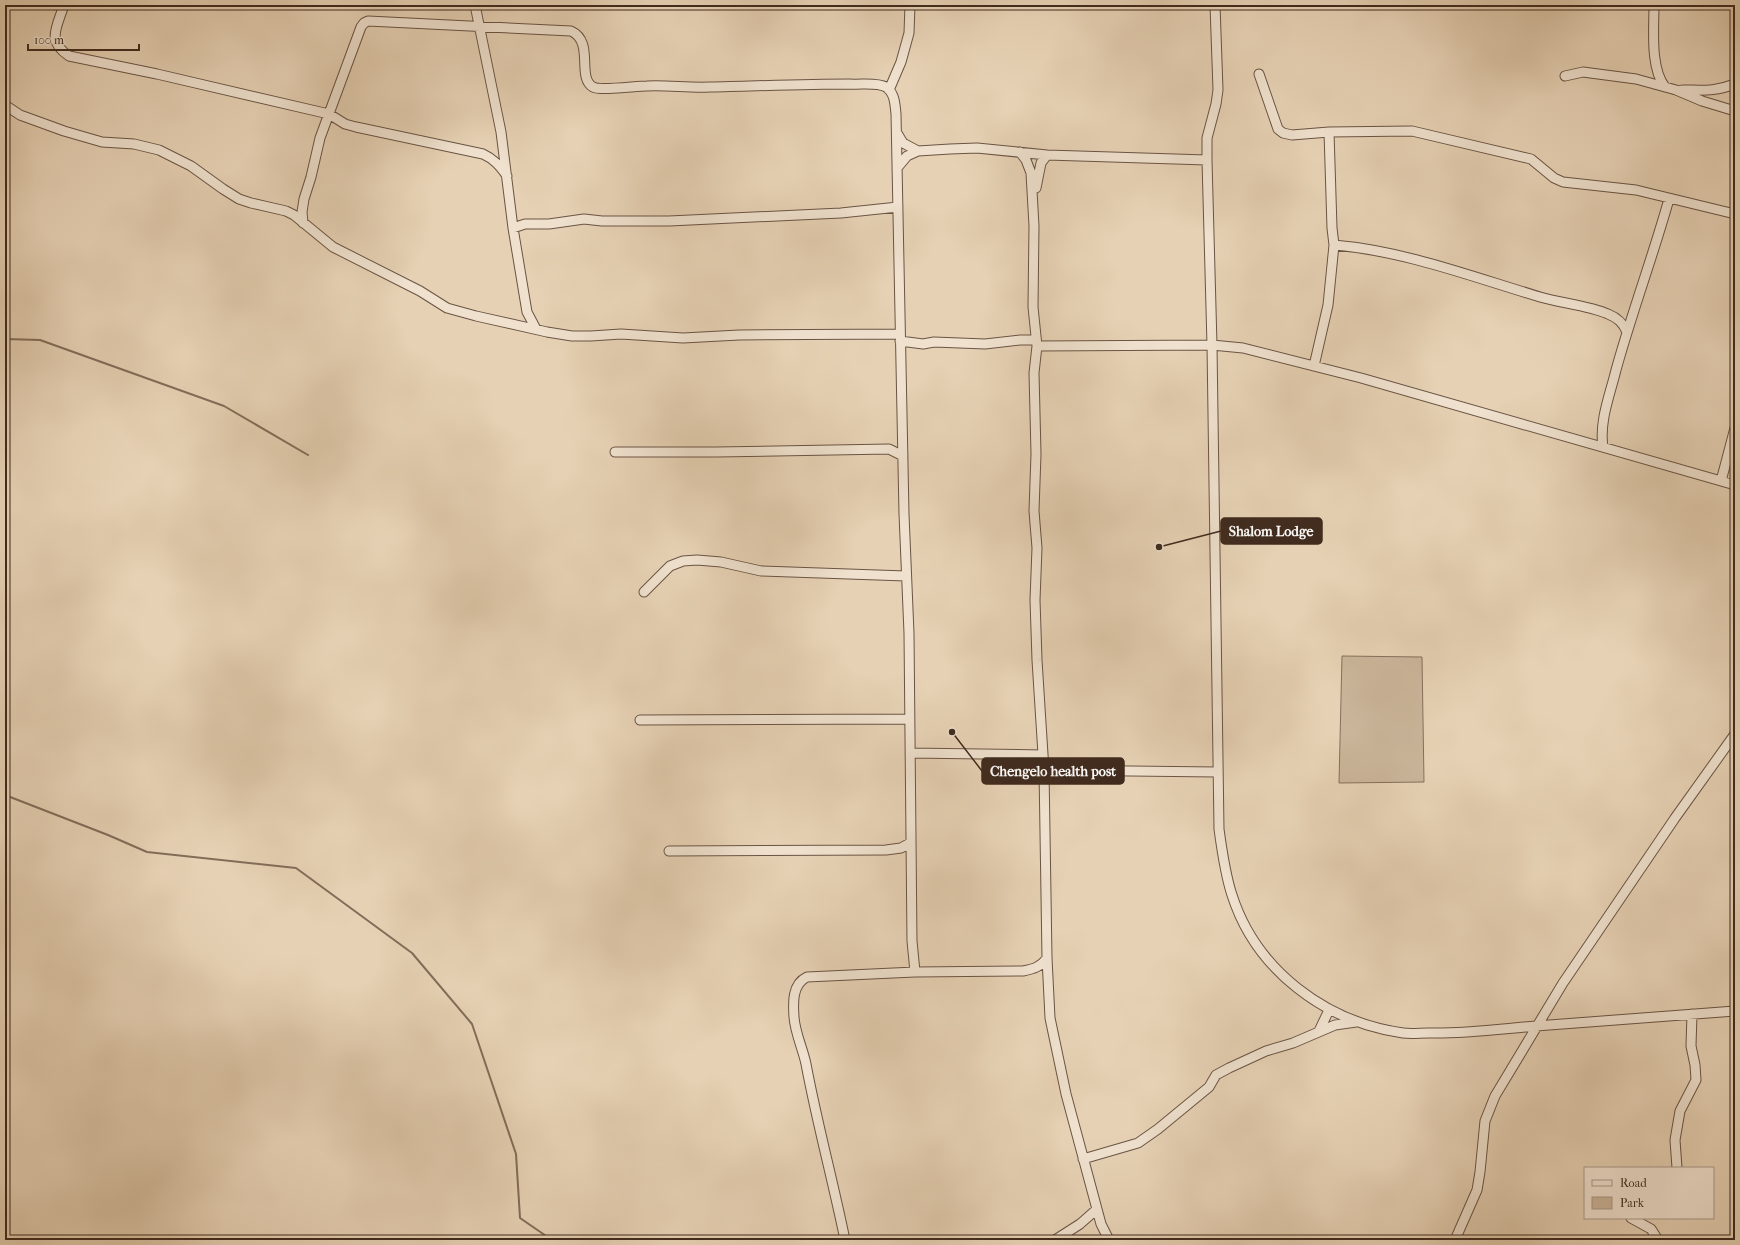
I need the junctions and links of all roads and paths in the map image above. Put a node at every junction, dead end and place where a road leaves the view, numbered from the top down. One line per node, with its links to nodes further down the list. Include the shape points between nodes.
1 (64, 5): 17 (street, via 55,41 59,50 69,56)
2 (475, 5): 6 (street)
3 (910, 5): 13 (street, via 910,34)
4 (1216, 5): 25 (street, via 1218,90 1207,138)
5 (1654, 5): 12 (street, via 1657,70)
6 (478, 14): 7 (street); 8 (street)
7 (467, 25): 8 (street); 17 (street, via 374,20 364,23)
8 (480, 26): 13 (street, via 571,31 581,39 586,77 589,84 594,87 832,84 877,85); 20 (street)
9 (1259, 74): 18 (street, via 1278,129 1292,135)
10 (1565, 76): 12 (street, via 1584,72 1599,73)
11 (1735, 84): 14 (street, via 1708,91)
12 (1665, 87): 14 (street)
13 (889, 90): 19 (street, via 895,100)
14 (1676, 90): 16 (street)
15 (5, 105): 32 (street, via 20,114 64,131 102,142 134,144 159,150 191,166 239,198)
16 (1735, 111)
17 (329, 114): 24 (street, via 345,124 356,127); 28 (street)
18 (1329, 132): 30 (street, via 1412,131 1531,159 1554,178 1564,182 1636,190); 38 (street)
19 (897, 133): 21 (street, via 903,143); 26 (street)
20 (504, 149): 24 (street); 27 (street)
21 (918, 151): 22 (street, via 977,148); 26 (street, via 907,156)
22 (1020, 152): 23 (street); 29 (street, via 1030,167)
23 (1047, 155): 25 (street); 29 (street, via 1041,163)
24 (490, 157): 27 (street)
25 (1207, 160): 45 (street)
26 (897, 168): 31 (street)
27 (507, 176): 33 (street)
28 (304, 199): 32 (street); 35 (street)
29 (1033, 199): 44 (street, via 1033,307)
30 (1670, 199): 34 (street); 42 (street)
31 (898, 207): 36 (street, via 786,216 628,221 584,219 549,224); 43 (street)
32 (286, 211): 35 (street)
33 (512, 214): 36 (street); 37 (street)
34 (1735, 214)
35 (303, 223): 40 (street, via 333,247 420,291 447,308)
36 (525, 224): 37 (street)
37 (513, 228): 39 (street)
38 (1334, 244): 42 (street, via 1397,254 1545,298 1608,313 1620,320); 46 (street, via 1328,305)
39 (527, 312): 40 (street); 41 (street)
40 (517, 325): 41 (street)
41 (536, 329): 43 (street, via 572,336 621,334 683,338 739,335)
42 (1627, 332): 49 (street, via 1606,410 1601,436)
43 (900, 338): 44 (street, via 923,344 985,344 1020,340); 48 (street)
44 (1037, 343): 45 (street); 61 (street, via 1034,373 1034,511 1037,548 1037,660)
45 (1212, 345): 46 (street, via 1243,348); 63 (street)
46 (1314, 366): 49 (street)
47 (1735, 428): 53 (street)
48 (903, 439): 50 (street); 52 (street)
49 (1602, 447): 53 (street)
50 (889, 449): 51 (street); 52 (street)
51 (615, 452)
52 (903, 456): 55 (street)
53 (1721, 481): 54 (street)
54 (1735, 485)
55 (906, 576): 56 (street, via 761,571 721,562 697,560 683,561 670,566); 57 (street)
56 (644, 592)
57 (909, 719): 58 (street); 60 (street)
58 (640, 720)
59 (1735, 734): 72 (street, via 1648,857)
60 (910, 753): 61 (street); 64 (street)
61 (1044, 755): 62 (street)
62 (1044, 770): 63 (street); 66 (street)
63 (1217, 772): 68 (street, via 1218,829 1230,888 1241,918 1267,958 1283,977)
64 (910, 843): 65 (street, via 902,848 880,850); 67 (street)
65 (669, 851)
66 (1047, 958): 67 (street, via 1036,968 1023,971); 74 (street, via 1050,1018)
67 (915, 972): 78 (street, via 807,977 796,986 794,993 795,1022)
68 (1329, 1010): 71 (street); 73 (street)
69 (1735, 1011): 70 (street)
70 (1692, 1014): 72 (street); 75 (street, via 1691,1046 1696,1080 1680,1111 1675,1140)
71 (1356, 1022): 72 (street, via 1403,1033 1466,1032); 73 (street, via 1335,1025)
72 (1536, 1026): 81 (street, via 1484,1121 1477,1190)
73 (1319, 1031): 74 (street, via 1293,1043 1266,1051 1216,1075 1209,1087 1138,1143)
74 (1083, 1158): 76 (street)
75 (1677, 1167)
76 (1097, 1209): 79 (street); 80 (street)
77 (1633, 1219): 82 (street, via 1651,1229)
78 (845, 1240)
79 (1055, 1240)
80 (1109, 1240)
81 (1455, 1240)
82 (1658, 1240)

